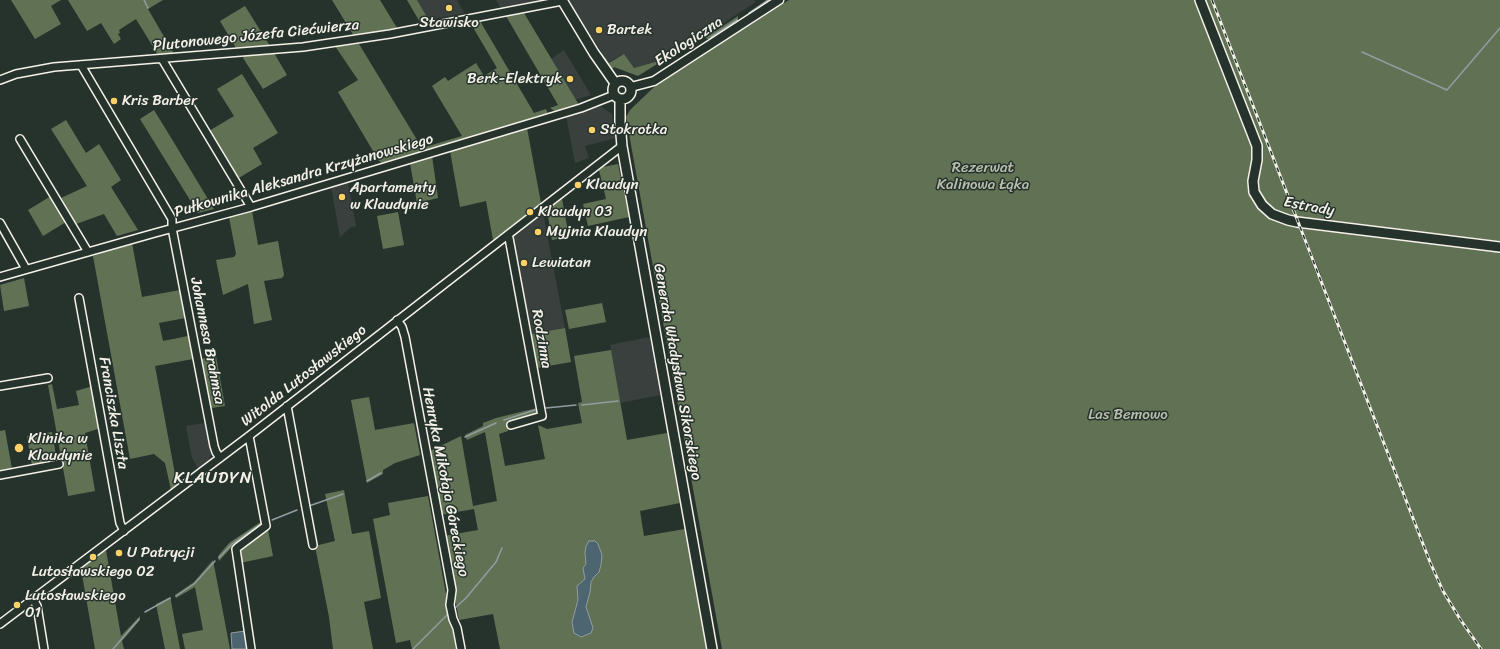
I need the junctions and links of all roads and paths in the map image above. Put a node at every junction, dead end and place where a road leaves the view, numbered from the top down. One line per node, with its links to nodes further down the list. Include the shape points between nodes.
1 (562, 0): 4 (street, Plutonowego Józefa Ciećwierza, via 403,32 331,43); 7 (main road)
2 (779, 0): 8 (street, Ekologiczna, via 660,78)
3 (1200, 0): 16 (main road, Estrady, via 1257,146 1254,192 1262,205 1272,214 1297,222)
4 (162, 59): 5 (street, Plutonowego Józefa Ciećwierza); 12 (street)
5 (81, 65): 6 (street, Plutonowego Józefa Ciećwierza, via 35,69); 14 (street, Johannesa Brahmsa, via 166,207 172,219)
6 (0, 80)
7 (615, 83): 8 (main road, via 623,80); 9 (main road, via 612,89)
8 (631, 88): 9 (main road, via 626,98)
9 (617, 97): 11 (main road, Generała Władysława Sikorskiego); 12 (street, Pułkownika Aleksandra Krzyżanowskiego)
10 (20, 139): 17 (street)
11 (622, 146): 15 (street, Witolda Lutosławskiego); 37 (main road, Generała Władysława Sikorskiego)
12 (251, 207): 14 (street, Pułkownika Aleksandra Krzyżanowskiego)
13 (0, 223): 18 (street)
14 (172, 228): 17 (street, Pułkownika Aleksandra Krzyżanowskiego); 27 (street, Johannesa Brahmsa, via 214,446)
15 (507, 236): 21 (street, Witolda Lutosławskiego); 25 (street, Rodzinna, via 542,416)
16 (1500, 247)
17 (88, 252): 18 (street, Pułkownika Aleksandra Krzyżanowskiego)
18 (26, 269): 19 (street, Pułkownika Aleksandra Krzyżanowskiego)
19 (0, 277)
20 (80, 298): 30 (street, Franciszka Liszta, via 120,523)
21 (397, 320): 24 (street, Witolda Lutosławskiego); 36 (street, Henryka Mikołaja Góreckiego, via 405,337 452,590 450,605)
22 (48, 378): 23 (street)
23 (0, 386)
24 (287, 406): 26 (street, Witolda Lutosławskiego); 31 (street)
25 (511, 425)
26 (249, 436): 27 (street, Witolda Lutosławskiego); 35 (street, via 266,526 236,550)
27 (220, 458): 30 (street, Witolda Lutosławskiego)
28 (59, 464): 29 (street)
29 (0, 475)
30 (124, 531): 32 (street, Witolda Lutosławskiego)
31 (313, 545)
32 (32, 599): 33 (street, Witolda Lutosławskiego); 34 (street, via 37,606)
33 (0, 624)
34 (44, 649)
35 (252, 649)
36 (462, 649)
37 (712, 649)

